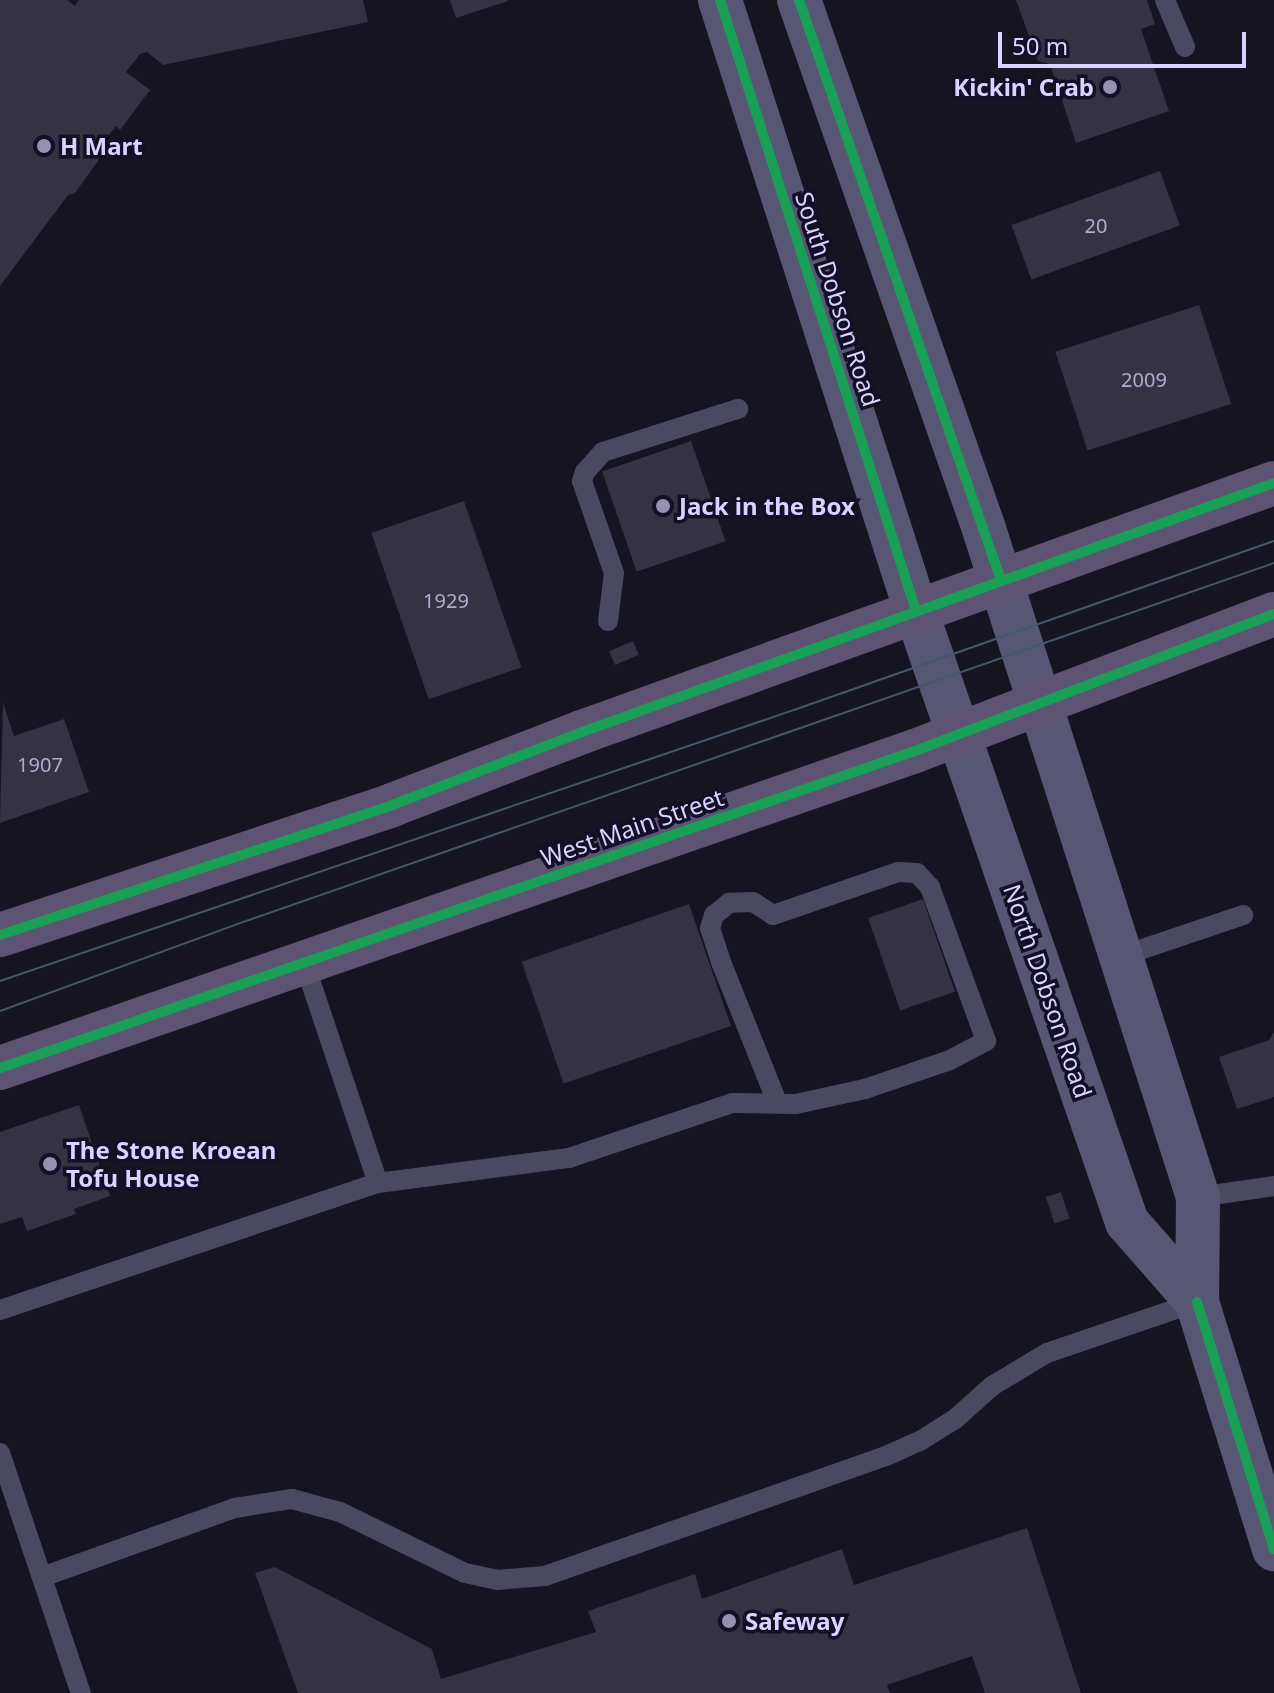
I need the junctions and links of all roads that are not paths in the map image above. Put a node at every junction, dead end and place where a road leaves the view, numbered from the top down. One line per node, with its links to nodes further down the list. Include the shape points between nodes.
1 (720, 0): 8 (main road, South Dobson Road)
2 (799, 0): 7 (main road)
3 (1165, 0): 4 (lane)
4 (1185, 47)
5 (738, 409): 10 (lane, via 603,452 585,472 582,481 614,573)
6 (1274, 483): 7 (main road)
7 (1001, 580): 8 (main road); 12 (main road, North Dobson Road)
8 (916, 611): 11 (main road, South Dobson Road); 15 (main road, via 392,805)
9 (1274, 614): 12 (main road, West Main Street)
10 (608, 621)
11 (933, 660): 13 (main road, North Dobson Road)
12 (1041, 703): 13 (main road, West Main Street); 16 (main road, North Dobson Road)
13 (958, 734): 17 (main road, West Main Street); 23 (main road, North Dobson Road, via 1127,1222)
14 (1243, 915): 16 (lane)
15 (0, 935)
16 (1122, 956): 22 (main road, North Dobson Road)
17 (304, 962): 18 (main road, West Main Street); 20 (lane)
18 (0, 1068)
19 (777, 1102): 19 (lane, via 796,1104 865,1089 950,1060 986,1041 930,887 917,873 898,872 773,915 753,902 729,903 714,915 710,928); 20 (lane, via 732,1103 569,1158)
20 (378, 1183): 24 (lane)
21 (1274, 1186): 22 (lane)
22 (1198, 1197): 23 (main road, North Dobson Road)
23 (1197, 1302): 26 (main road, North Dobson Road); 27 (lane, via 1034,1359 954,1420 909,1446 545,1576 497,1580 465,1573 340,1512 292,1499 235,1508)
24 (0, 1310)
25 (0, 1453): 27 (lane)
26 (1274, 1549)
27 (42, 1577): 28 (lane)
28 (81, 1693)

